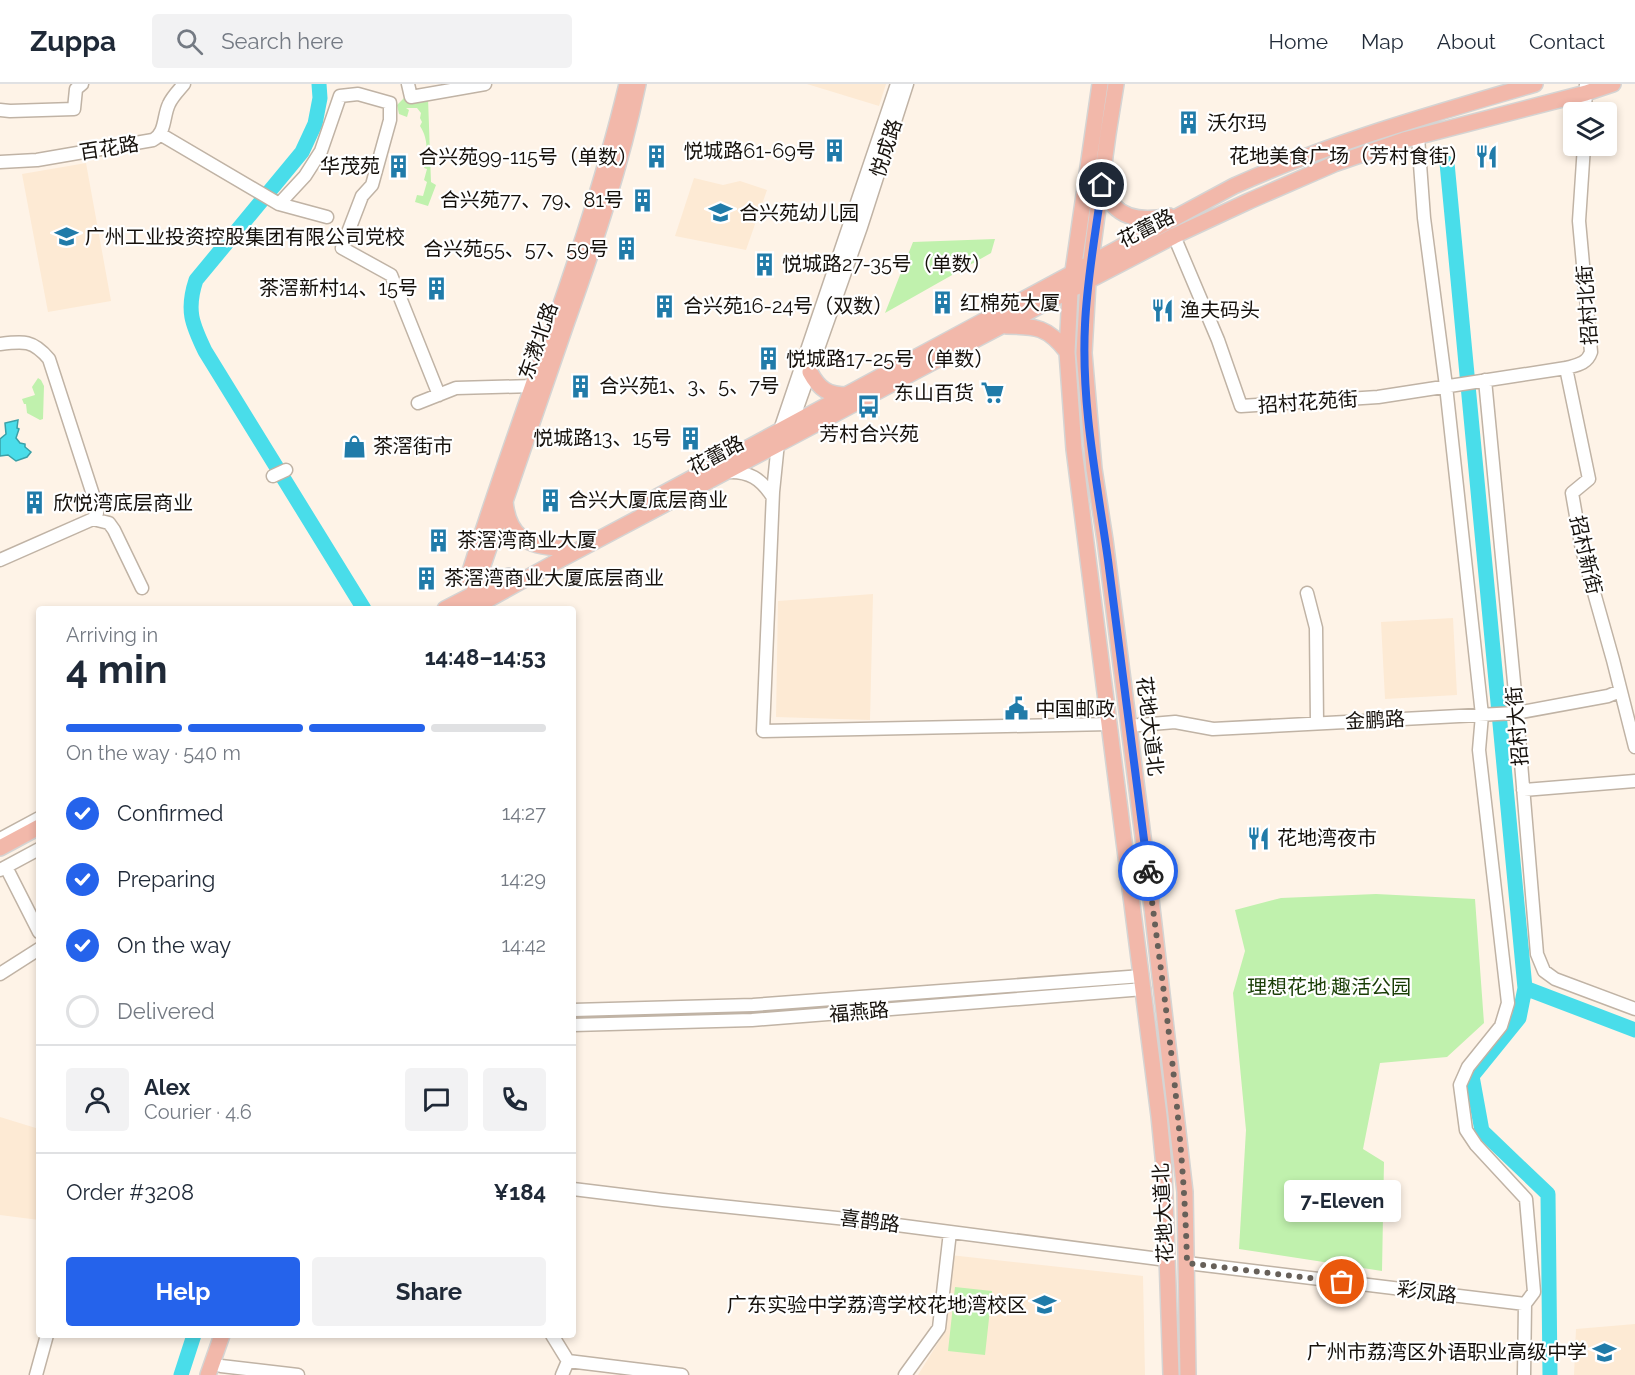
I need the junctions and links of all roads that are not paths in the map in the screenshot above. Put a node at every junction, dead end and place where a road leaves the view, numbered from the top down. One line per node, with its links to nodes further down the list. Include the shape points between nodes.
1 (82, 84): 14 (street, via 76,89 74,109)
2 (184, 84): 15 (street, 百花路, via 169,103)
3 (408, 84): 4 (street, via 411,98)
4 (485, 84)
5 (627, 84): 35 (main road, 东漖北路, via 608,158)
6 (638, 84): 44 (main road, 东漖北路, via 588,262)
7 (897, 84): 39 (street, 悦成路)
8 (907, 84): 32 (street, 悦成路)
9 (1100, 84): 25 (main road, 花地大道北)
10 (1116, 84): 19 (main road, 花地大道北)
11 (1535, 84): 21 (main road, 花蕾路, via 1327,148)
12 (1613, 84): 13 (main road, 花蕾路)
13 (1586, 89): 16 (main road, 花蕾路)
14 (0, 110)
15 (160, 134): 18 (street, 百花路, via 153,140 37,160); 20 (street)
16 (1418, 137): 23 (main road, 花蕾路, via 1334,164); 34 (street, via 1424,218)
17 (1583, 156): 31 (street, 招村北街, via 1579,221 1591,352 1582,363)
18 (0, 162)
19 (1102, 185): 21 (main road, via 1113,205 1138,218 1155,219); 24 (main road, 花地大道北)
20 (276, 202): 22 (street); 36 (street, via 305,176 321,151 340,96 358,94 390,103 390,120 372,185 362,196 342,248 391,275)
21 (1183, 212): 24 (main road, 花蕾路)
22 (327, 217)
23 (1174, 236): 26 (main road, 花蕾路); 34 (street, 招村花苑街, via 1241,406 1378,397)
24 (1091, 265): 25 (main road, 花蕾路); 26 (main road, 花地大道北)
25 (1072, 274): 27 (main road, 花地大道北); 37 (main road, 花蕾路)
26 (1088, 282): 27 (main road, 花蕾路); 56 (main road, 花地大道北, via 1084,344 1087,402)
27 (1070, 292): 28 (main road, 花蕾路); 30 (main road, 花地大道北)
28 (1003, 326): 30 (main road, via 1042,329); 39 (main road, 花蕾路)
29 (0, 344): 45 (street, via 30,343 49,359 97,507)
30 (1067, 352): 55 (main road, 花地大道北, via 1074,449)
31 (1566, 368): 33 (street, 招村北街); 51 (street, 招村新街, via 1588,479 1572,493 1582,550)
32 (810, 372): 37 (main road, via 821,389); 39 (street, 悦成路)
33 (1483, 381): 34 (street, 招村花苑街); 52 (street, 招村大街)
34 (1450, 385): 53 (street)
35 (534, 386): 36 (street, via 456,388); 50 (main road, 东漖北路, via 499,481)
36 (439, 395): 38 (street)
37 (847, 395): 39 (main road, 花蕾路)
38 (418, 403)
39 (782, 435): 41 (main road, 花蕾路); 43 (street); 46 (main road, 花蕾路)
40 (286, 470): 42 (street)
41 (728, 472): 43 (street, via 754,476); 50 (main road, 花蕾路)
42 (273, 476)
43 (772, 496): 55 (street, via 763,731)
44 (504, 499): 46 (main road, via 509,522 521,537 543,548); 50 (main road, 东漖北路)
45 (93, 519): 47 (street); 48 (street, via 109,523 114,530)
46 (561, 548): 50 (main road, 花蕾路)
47 (0, 560)
48 (142, 588)
49 (1307, 592): 54 (street, via 1316,628)
50 (466, 604)
51 (1620, 691): 52 (street, 金鹏路); 57 (street, 招村新街)
52 (1514, 713): 53 (street, 金鹏路); 59 (street, 招村大街)
53 (1485, 714): 54 (street, 金鹏路); 78 (street, via 1479,750 1508,1003 1501,1026 1468,1067 1460,1085 1466,1130 1526,1199 1534,1292)
54 (1317, 723): 56 (street, 金鹏路, via 1213,729 1175,722)
55 (1110, 724): 70 (main road, 花地大道北)
56 (1128, 726): 77 (main road, 花地大道北, via 1170,1051 1185,1192)
57 (1635, 747)
58 (1635, 781): 59 (street)
59 (1523, 790): 71 (street, 招村大街, via 1537,954 1544,971 1555,979)
60 (36, 820): 62 (street)
61 (36, 829): 64 (main road)
62 (0, 839)
63 (36, 840): 66 (main road)
64 (0, 848)
65 (36, 850): 66 (street)
66 (2, 865): 67 (street)
67 (36, 927)
68 (36, 951): 69 (street)
69 (0, 974)
70 (1143, 982): 72 (street, 福燕路, via 753,1005); 73 (street, 福燕路, via 752,1020); 76 (main road, 花地大道北, via 1164,1167)
71 (1635, 1009)
72 (576, 1010)
73 (576, 1025)
74 (576, 1189): 75 (street, 喜鹊路)
75 (950, 1232): 76 (street, 喜鹊路); 90 (street, via 939,1328)
76 (1167, 1260): 91 (main road, 花地大道北)
77 (1187, 1263): 78 (street, 彩凤路); 92 (main road, 花地大道北)
78 (1525, 1304): 93 (street)
79 (46, 1338): 85 (street)
80 (221, 1338): 86 (main road)
81 (230, 1338): 84 (main road)
82 (554, 1338): 83 (street)
83 (568, 1361): 88 (street); 89 (street)
84 (219, 1370): 87 (street)
85 (36, 1375)
86 (208, 1375)
87 (298, 1375)
88 (562, 1375)
89 (682, 1375)
90 (905, 1375)
91 (1171, 1375)
92 (1188, 1375)
93 (1524, 1375)

